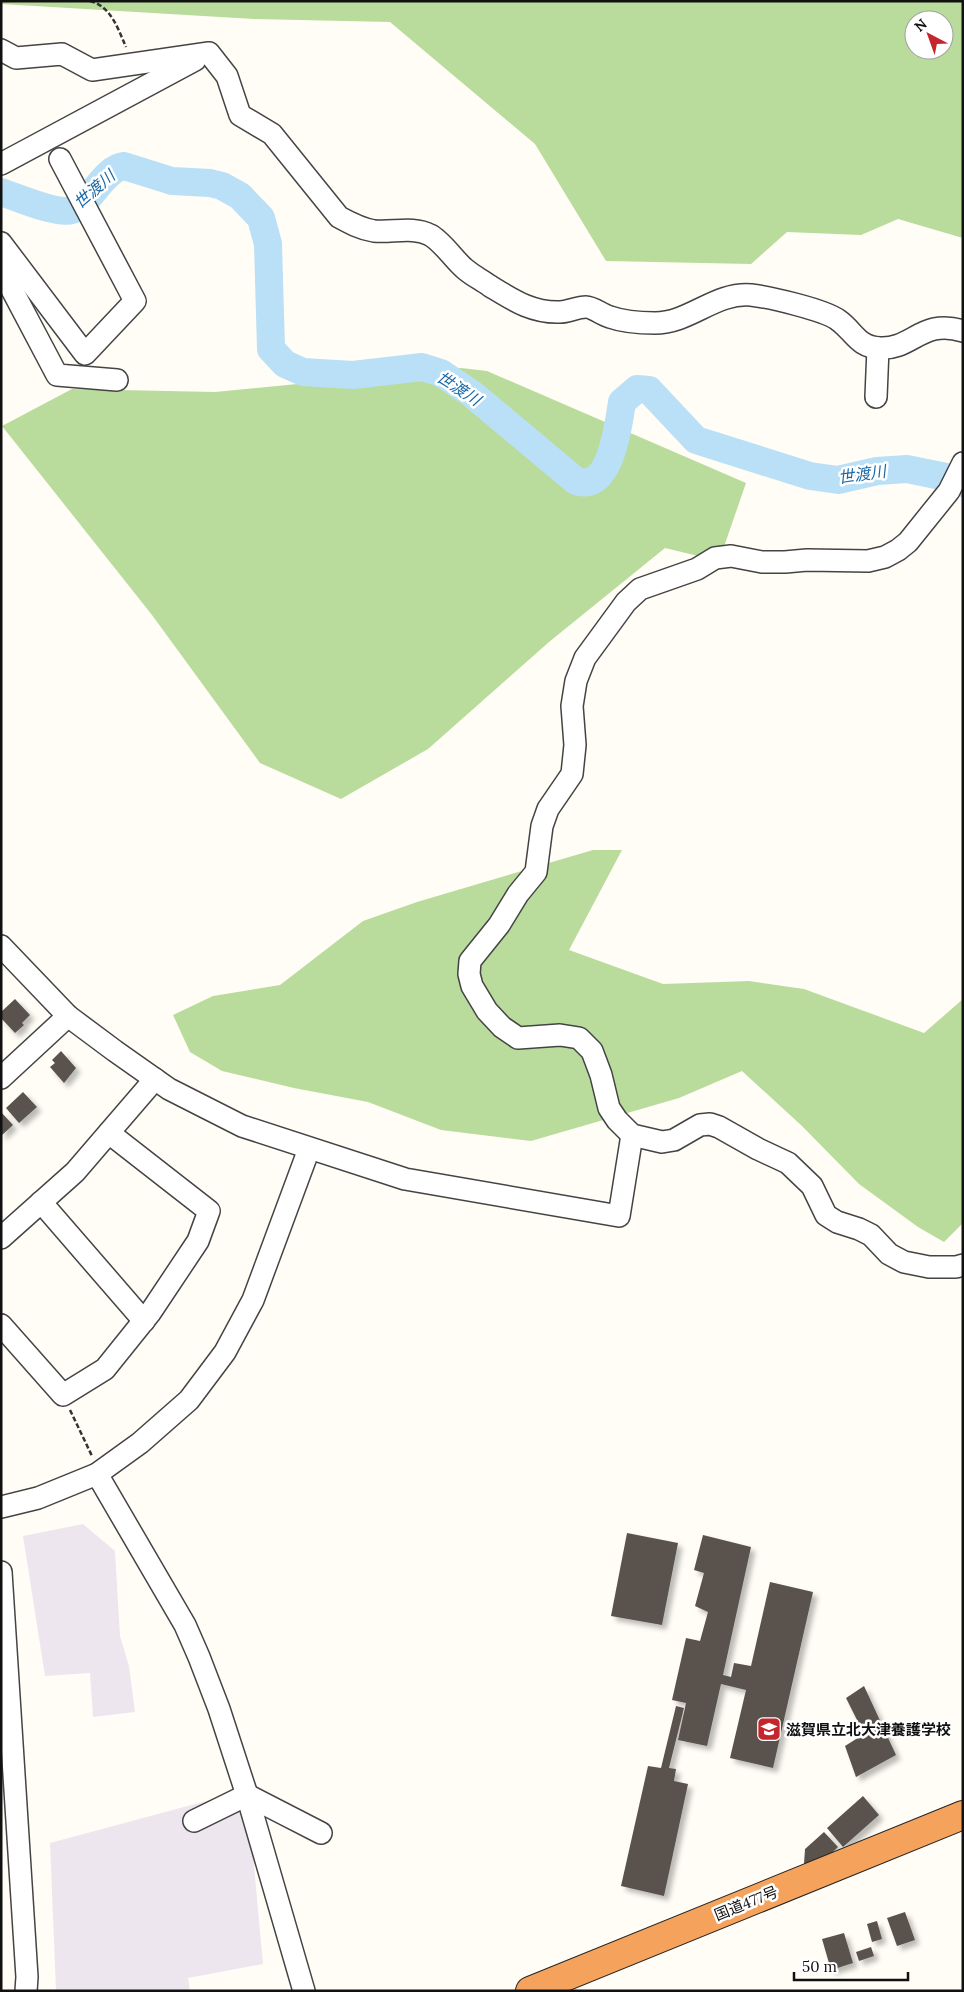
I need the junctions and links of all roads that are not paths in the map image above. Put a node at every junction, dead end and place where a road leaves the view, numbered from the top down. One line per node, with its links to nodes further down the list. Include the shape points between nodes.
1 (1, 50): 2 (street, via 16,58 62,54 92,70)
2 (209, 53): 4 (street); 8 (street, via 227,76 240,115 272,134 338,218 374,231 417,231 431,235 465,269 520,304 539,311 561,312 587,307 608,317 656,323 674,321 729,297 750,295 823,313 838,320 866,346)
3 (60, 158): 5 (street, via 135,300 85,354)
4 (1, 164)
5 (1, 243)
6 (1, 269): 9 (street, via 57,375)
7 (963, 331): 8 (street, via 937,327 898,345)
8 (878, 348): 10 (street)
9 (117, 380)
10 (876, 396)
11 (963, 463): 17 (street, via 949,491 908,542 885,557 868,561 762,562 731,556 715,558 640,589 626,602 585,658 576,680 572,706 575,745 572,774 548,809 542,826 536,872 470,961 469,974 472,986 488,1011 502,1027 518,1038 560,1035 579,1038 592,1051 609,1108)
12 (1, 946): 13 (street)
13 (68, 1016): 14 (street); 15 (street)
14 (3, 1073)
15 (155, 1079): 16 (street); 18 (street, via 242,1126)
16 (109, 1133): 19 (street, via 75,1172); 22 (street, via 209,1211 198,1241)
17 (632, 1135): 18 (street, via 619,1216 406,1179); 21 (street, via 668,1141 700,1126 710,1124 719,1127 788,1163 812,1186 826,1214 837,1222 871,1235 889,1254 904,1262 929,1267)
18 (309, 1149): 24 (street, via 252,1300 225,1352 189,1400 140,1443)
19 (41, 1202): 20 (street); 22 (street)
20 (1, 1238)
21 (963, 1265)
22 (144, 1321): 23 (street, via 105,1369 62,1395)
23 (1, 1325)
24 (95, 1465): 25 (street, via 38,1498); 29 (street, via 185,1626 220,1709)
25 (1, 1507)
26 (1, 1572): 27 (street)
27 (3, 1616): 28 (street)
28 (5, 1682): 33 (street)
29 (247, 1795): 31 (street); 32 (street); 34 (street)
30 (963, 1814): 35 (highway, 国道477号)
31 (194, 1821)
32 (321, 1832)
33 (23, 1986)
34 (304, 1991)
35 (530, 1991)

